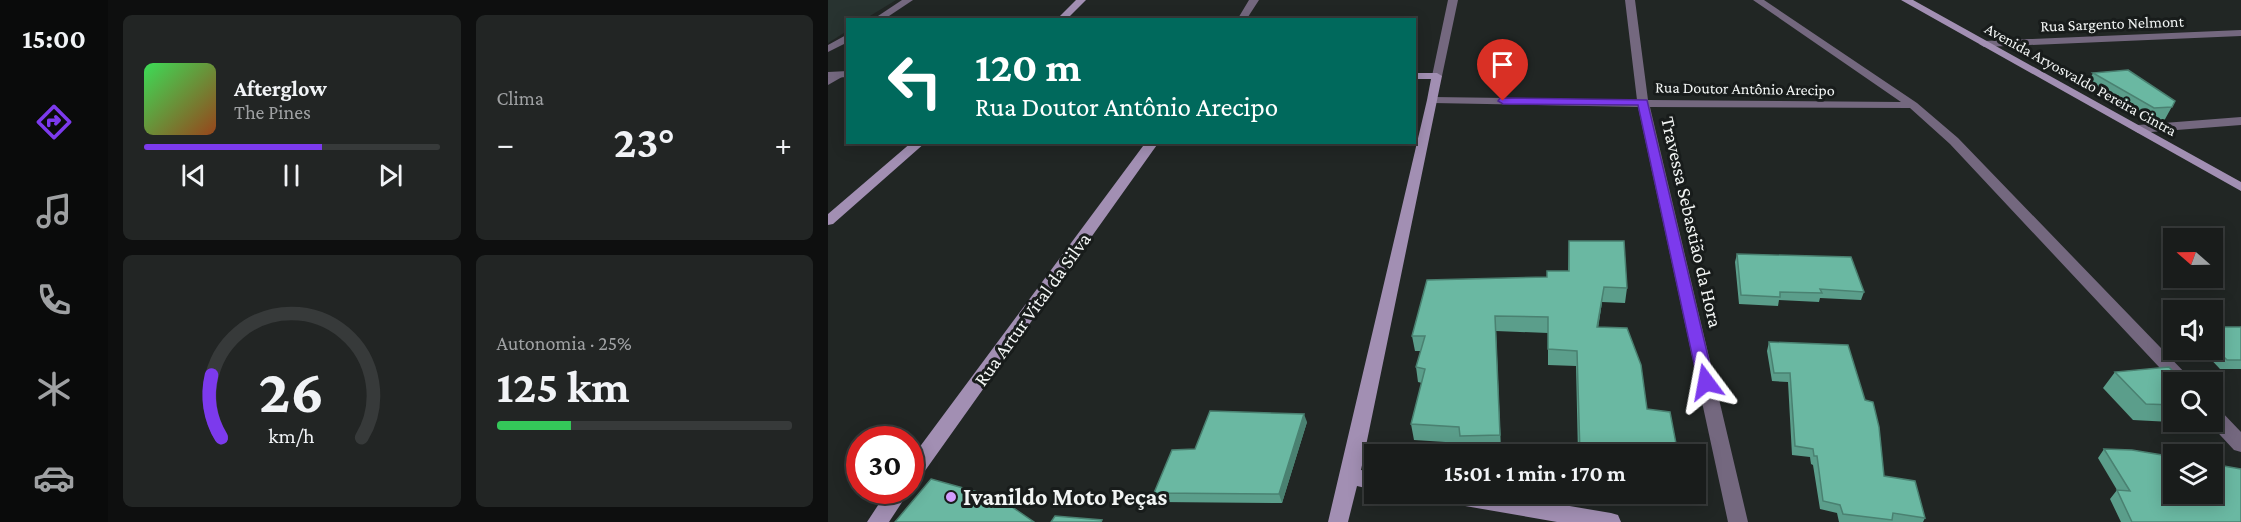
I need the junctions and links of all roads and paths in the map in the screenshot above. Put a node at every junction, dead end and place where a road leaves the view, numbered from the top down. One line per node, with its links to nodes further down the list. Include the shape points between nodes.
1 (908, 0): 8 (street)
2 (1081, 0): 9 (street)
3 (1254, 0): 10 (street)
4 (1453, 0): 17 (street)
5 (1630, 0): 20 (street, Travessa Sebastião da Hora)
6 (1758, 0): 21 (street)
7 (1906, 0): 13 (street, Avenida Aryosvaldo Pereira Cintra)
8 (879, 18)
9 (1062, 18)
10 (1242, 18)
11 (2241, 33): 13 (street, Rua Sargento Nelmont)
12 (846, 38): 14 (street)
13 (1984, 44): 23 (street, Avenida Aryosvaldo Pereira Cintra)
14 (828, 49)
15 (838, 75): 18 (lane)
16 (1416, 76): 17 (street)
17 (1437, 76): 19 (street)
18 (828, 82)
19 (1434, 100): 20 (street, Rua Doutor Antônio Arecipo); 32 (street)
20 (1643, 102): 21 (street, Rua Doutor Antônio Arecipo); 39 (street, Travessa Sebastião da Hora)
21 (1913, 105): 28 (street, via 1954,141)
22 (2241, 121): 23 (street)
23 (2138, 129): 26 (street, Avenida Aryosvaldo Pereira Cintra)
24 (918, 144): 27 (street)
25 (1152, 144): 31 (street, Rua Artur Vital da Silva)
26 (2241, 187)
27 (828, 221)
28 (2173, 372)
29 (2223, 425): 30 (street)
30 (2241, 444)
31 (924, 457)
32 (1350, 476): 33 (street); 37 (street)
33 (1364, 479)
34 (890, 504): 36 (street)
35 (1506, 504): 38 (street)
36 (877, 522)
37 (1338, 522)
38 (1611, 522)
39 (1738, 522)

